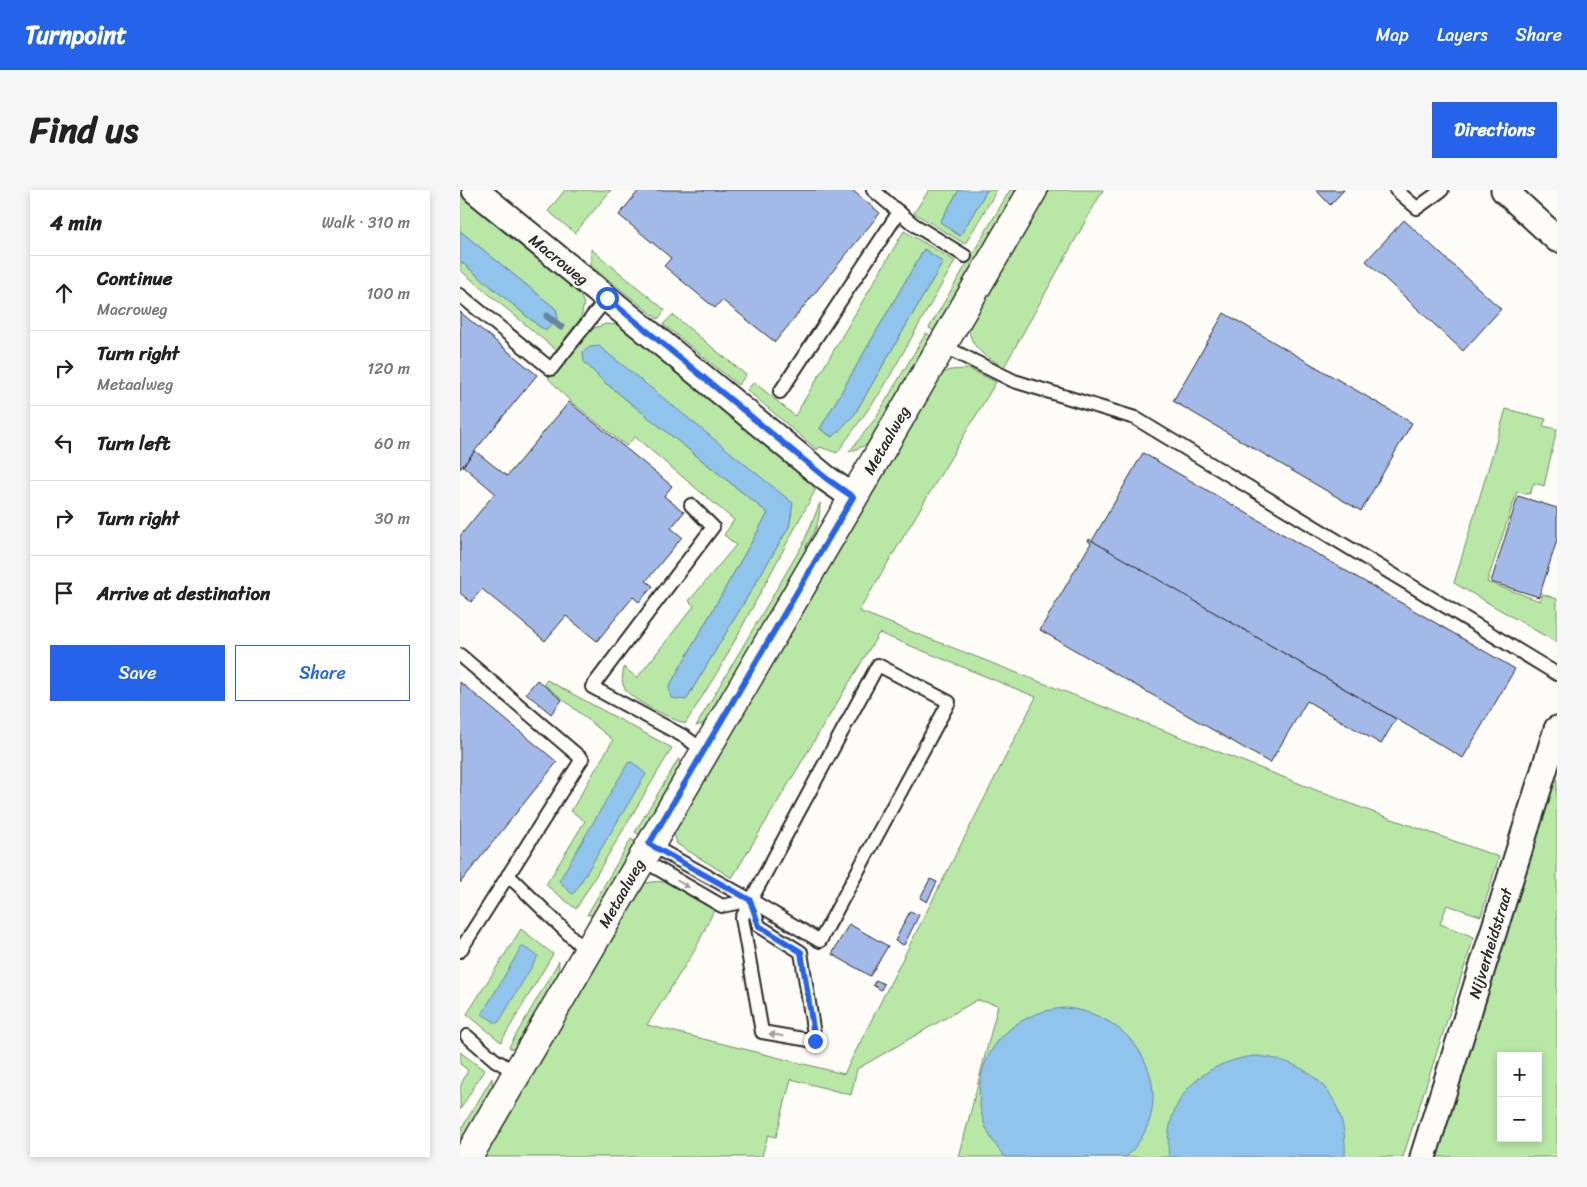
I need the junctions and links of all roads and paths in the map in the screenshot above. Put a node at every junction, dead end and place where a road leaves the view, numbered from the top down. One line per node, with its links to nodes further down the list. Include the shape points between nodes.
1 (475, 190): 11 (street, Macroweg)
2 (873, 190): 7 (lane)
3 (1032, 190): 12 (street, Metaalweg)
4 (1396, 190): 5 (lane, via 1417,208)
5 (1442, 190)
6 (1504, 190): 8 (street)
7 (899, 212): 9 (lane); 13 (lane)
8 (1557, 239)
9 (965, 256)
10 (460, 295): 11 (lane, via 550,369)
11 (607, 298): 14 (street, Macroweg)
12 (941, 345): 14 (street, Metaalweg); 17 (lane, via 1014,381 1135,418)
13 (780, 392)
14 (853, 497): 19 (street, Metaalweg)
15 (691, 505): 19 (lane, via 713,527 592,687 685,736)
16 (460, 655): 21 (lane, via 582,759)
17 (1557, 674)
18 (1557, 729): 28 (street, Nijverheidstraat)
19 (704, 751): 20 (street, Metaalweg)
20 (645, 852): 22 (lane); 22 (lane, one-way to 22, via 722,906); 24 (street, Metaalweg)
21 (508, 875): 23 (lane); 24 (lane)
22 (750, 900): 22 (lane, one-way to 22, via 759,926 801,952 815,1041 762,1032 742,918); 22 (lane, via 820,941 949,702 878,665)
23 (460, 951)
24 (587, 952): 26 (street, Metaalweg)
25 (467, 1036): 26 (lane)
26 (517, 1073): 27 (street, Metaalweg)
27 (468, 1157)
28 (1423, 1157)

